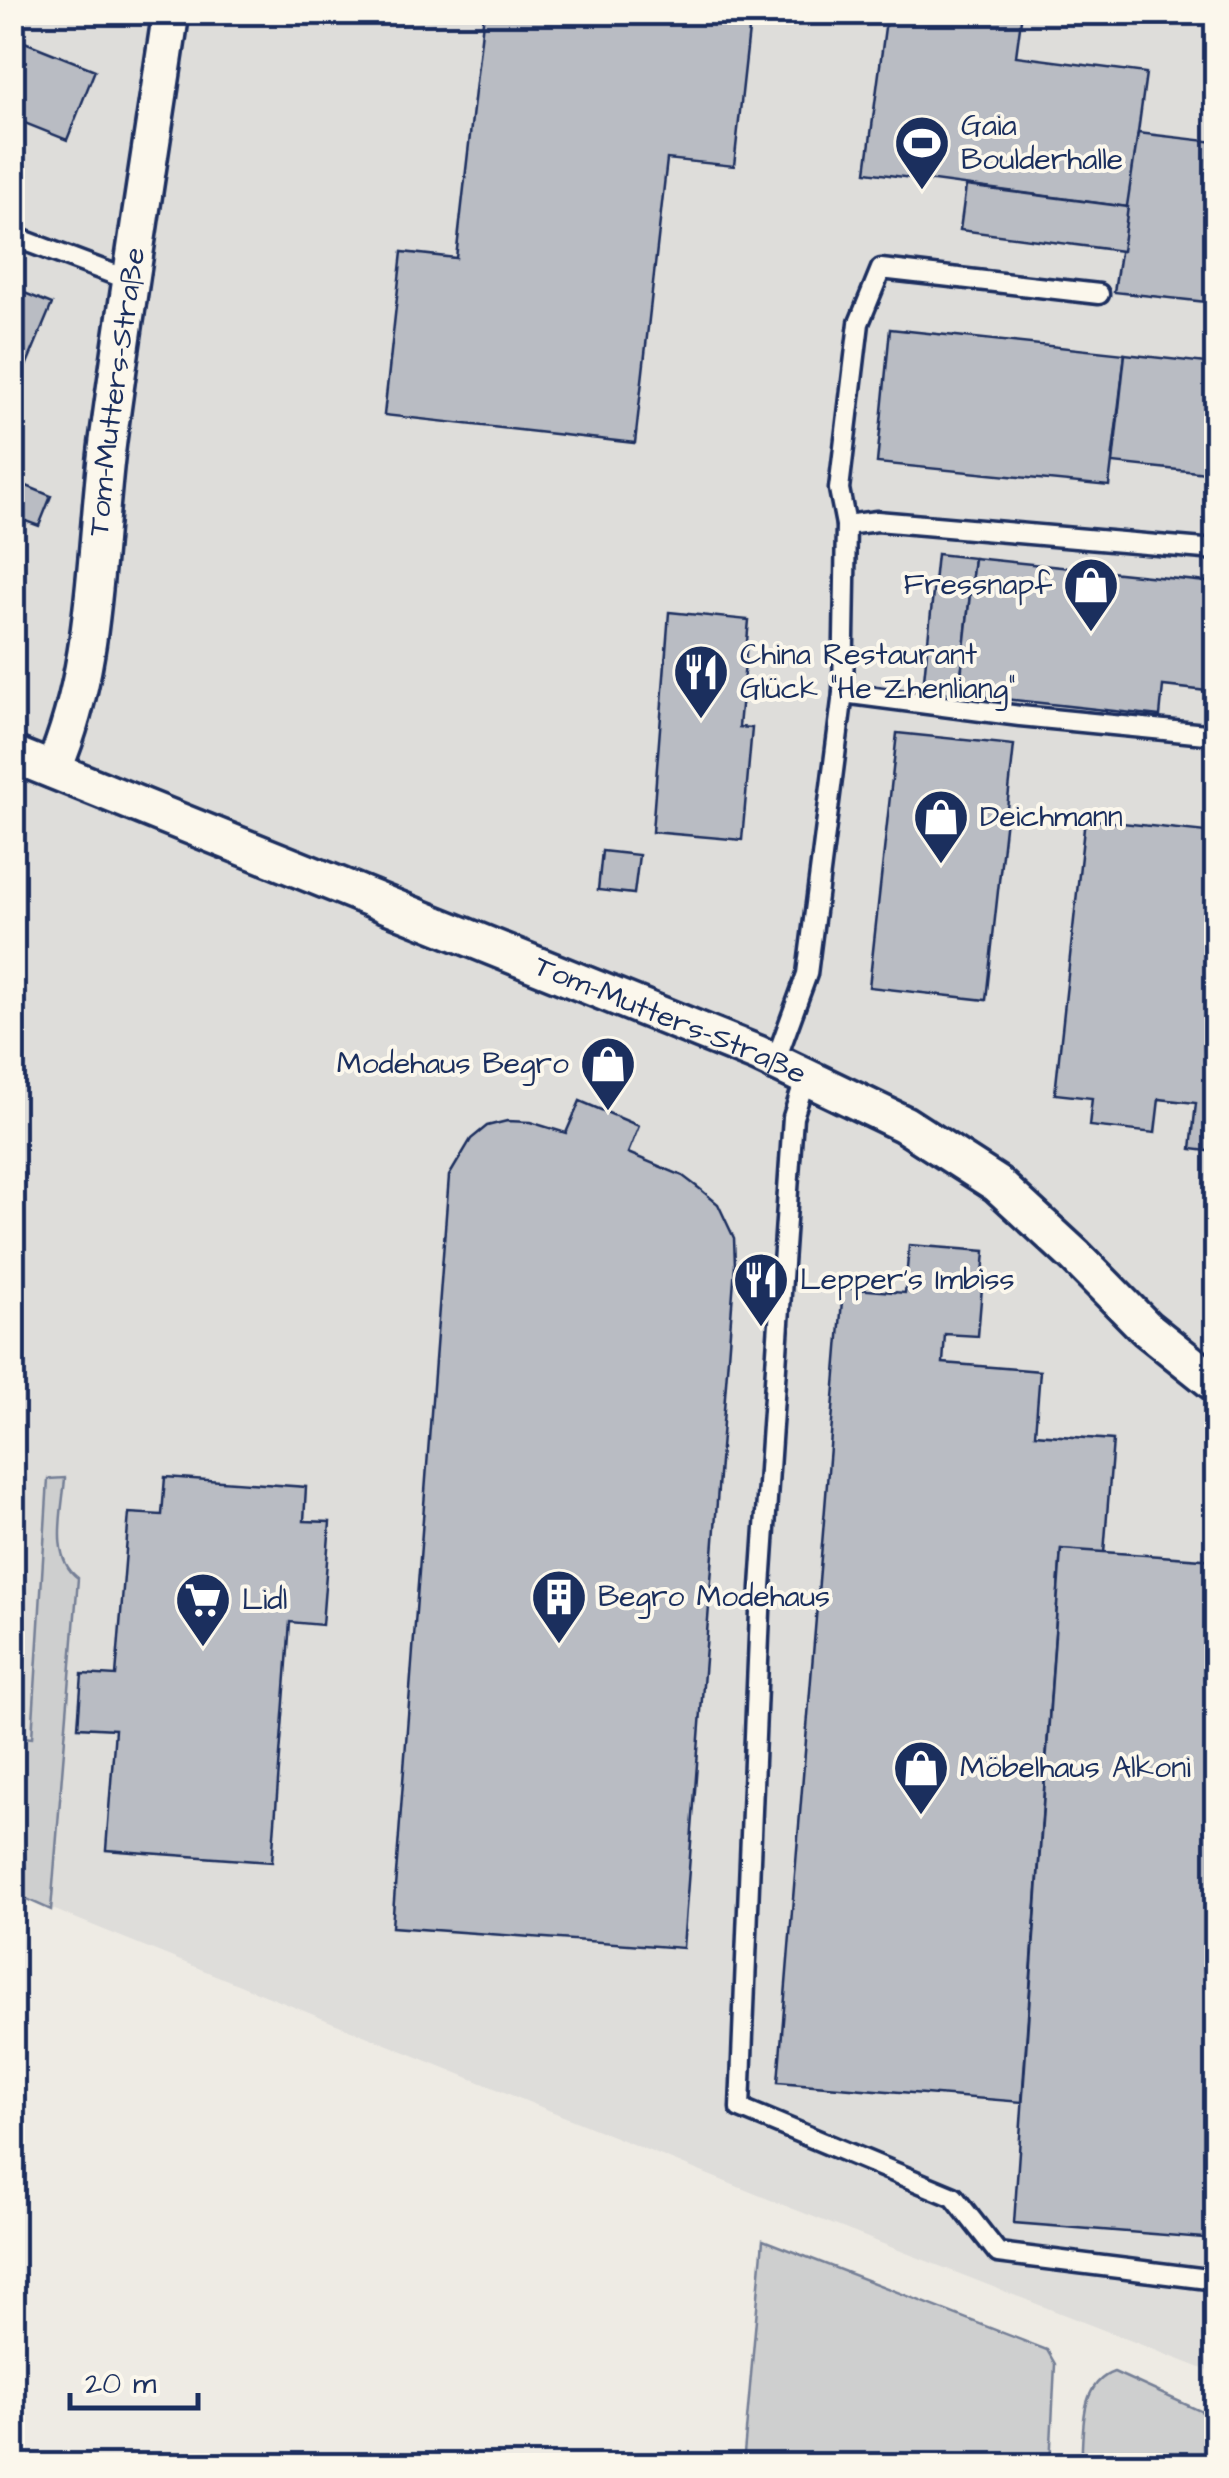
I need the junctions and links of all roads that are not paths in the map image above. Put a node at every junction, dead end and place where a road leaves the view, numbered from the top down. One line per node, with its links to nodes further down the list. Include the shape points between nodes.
1 (172, 12): 3 (street, Tom-Mutters-Straße)
2 (12, 236): 3 (lane)
3 (132, 281): 10 (street, Tom-Mutters-Straße, via 102,406 82,683)
4 (1099, 294): 5 (lane, via 881,269 859,323 840,488)
5 (846, 526): 6 (lane, via 876,521); 7 (lane)
6 (1216, 550)
7 (843, 693): 8 (lane); 11 (lane)
8 (1216, 734)
9 (12, 754): 10 (street, Tom-Mutters-Straße)
10 (53, 770): 11 (street, Tom-Mutters-Straße)
11 (791, 1069): 12 (street, Tom-Mutters-Straße, via 904,1124 997,1184 1146,1328); 13 (lane, via 760,1587 740,2108 954,2196 998,2254)
12 (1216, 1384)
13 (1216, 2280)

